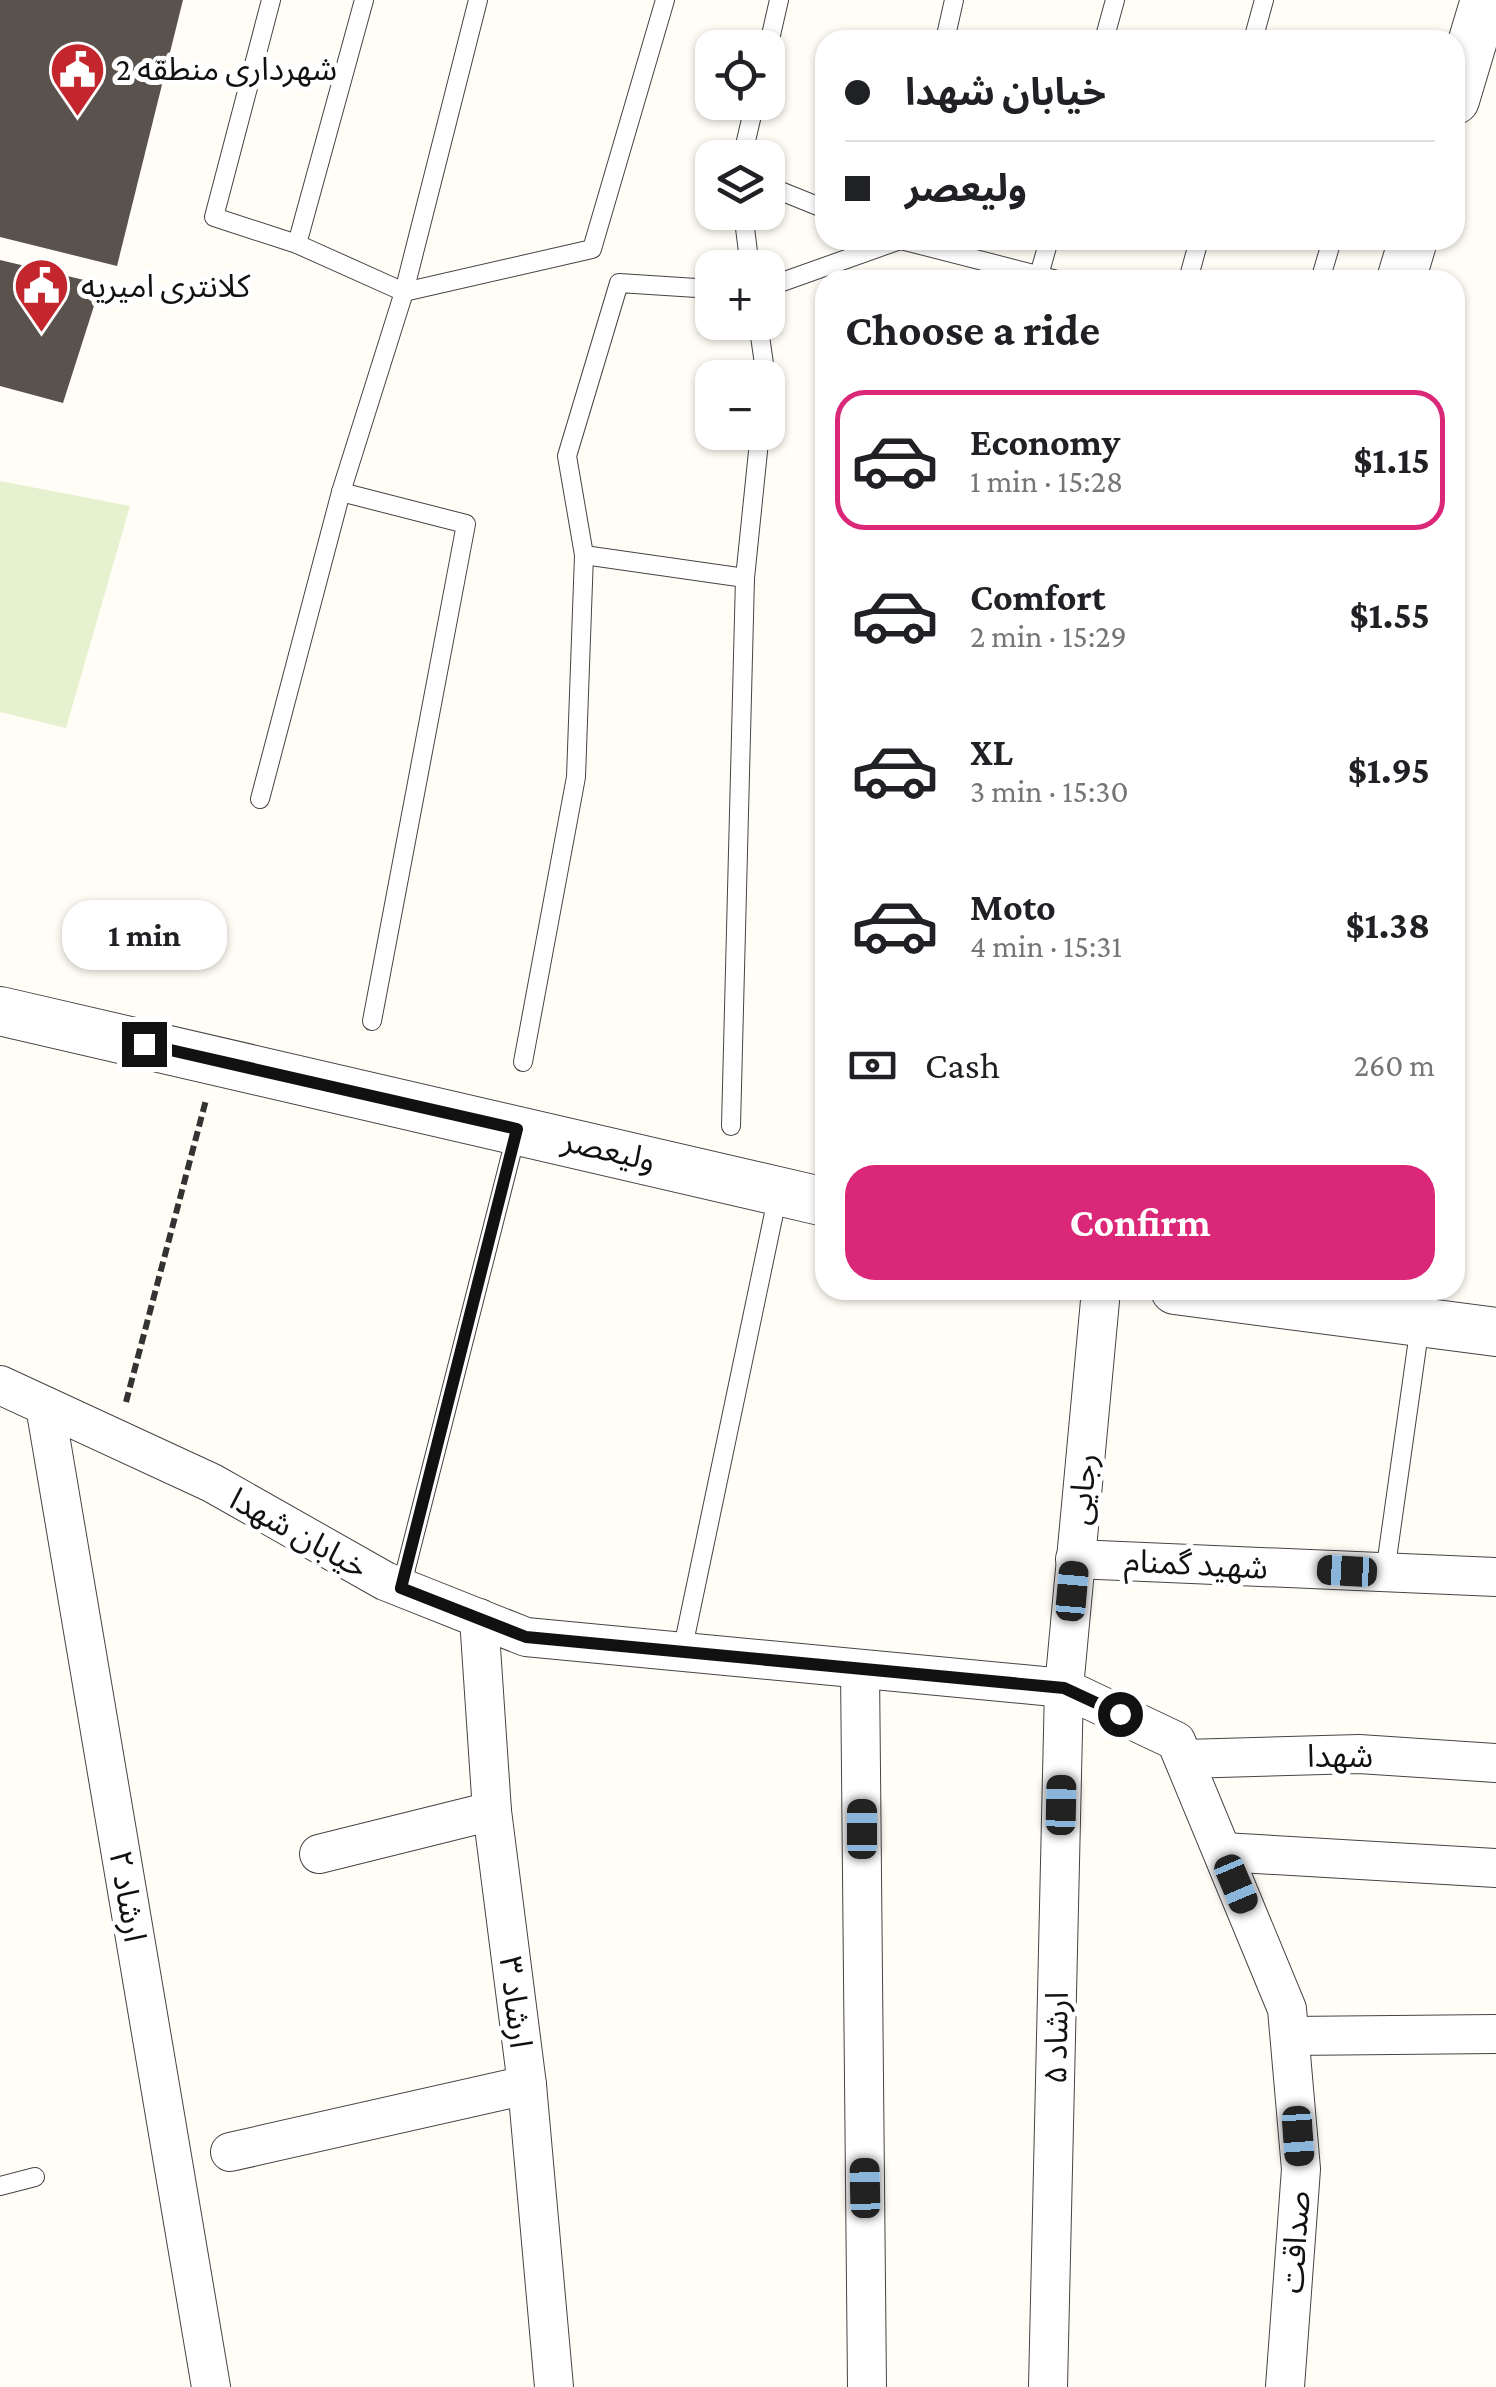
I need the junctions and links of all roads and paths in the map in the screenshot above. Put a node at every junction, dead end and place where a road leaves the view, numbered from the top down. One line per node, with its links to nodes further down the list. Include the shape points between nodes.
1 (271, 0): 17 (lane, via 214,217)
2 (364, 0): 17 (lane)
3 (478, 0): 25 (lane)
4 (665, 0): 25 (lane, via 592,248)
5 (778, 0): 10 (lane)
6 (954, 0): 11 (lane)
7 (1115, 0): 12 (lane)
8 (1264, 0): 13 (lane)
9 (1485, 0): 14 (street)
10 (772, 30)
11 (947, 30)
12 (1107, 30)
13 (1256, 30)
14 (1465, 67)
15 (785, 193): 16 (lane)
16 (815, 205)
17 (297, 244): 25 (lane)
18 (873, 250): 21 (lane)
19 (928, 250): 22 (lane)
20 (815, 270): 23 (lane)
21 (816, 270)
22 (983, 270)
23 (785, 281)
24 (695, 289): 28 (lane, via 619,282 568,456)
25 (404, 292): 27 (lane)
26 (758, 450): 29 (lane)
27 (341, 492): 30 (lane); 32 (lane, via 466,524)
28 (584, 556): 29 (lane); 34 (lane, via 576,777)
29 (745, 578): 35 (lane)
30 (260, 799)
31 (0, 1011): 33 (street, ولیعصر)
32 (372, 1021)
33 (216, 1060): 36 (street, ولیعصر); 45 (path)
34 (523, 1062)
35 (731, 1126)
36 (517, 1129): 37 (street, ولیعصر); 49 (lane)
37 (779, 1188): 38 (street, ولیعصر); 51 (lane)
38 (815, 1199)
39 (1100, 1300): 46 (street, رجایی)
40 (1247, 1300): 41 (street)
41 (1420, 1324): 42 (street); 47 (lane)
42 (1496, 1332)
43 (0, 1384): 44 (street, خیابان شهدا)
44 (45, 1406): 45 (street, خیابان شهدا); 66 (street, ارشاد ۲)
45 (116, 1438): 49 (street, خیابان شهدا)
46 (1075, 1559): 47 (street, شهید گمنام); 53 (street, رجایی)
47 (1386, 1572): 48 (street, شهید گمنام)
48 (1496, 1578)
49 (401, 1588): 50 (street, خیابان شهدا)
50 (479, 1618): 51 (street, خیابان شهدا, via 526,1637); 56 (street, ارشاد ۳)
51 (682, 1652): 52 (street, خیابان شهدا)
52 (860, 1669): 53 (street, خیابان شهدا); 68 (street)
53 (1064, 1688): 54 (street, خیابان شهدا, via 1176,1741); 69 (street, ارشاد ۵)
54 (1184, 1759): 55 (street, شهدا, via 1359,1754); 57 (street, صداقت)
55 (1496, 1763)
56 (492, 1811): 58 (street); 62 (street, ارشاد ۳)
57 (1223, 1852): 59 (street); 61 (street, صداقت, via 1288,2008)
58 (320, 1854)
59 (1496, 1868)
60 (1496, 2034): 61 (street)
61 (1290, 2036): 70 (street, صداقت, via 1300,2169)
62 (527, 2084): 63 (street); 67 (street, ارشاد ۳)
63 (230, 2152)
64 (35, 2178): 65 (lane)
65 (0, 2186)
66 (211, 2387)
67 (554, 2387)
68 (867, 2387)
69 (1048, 2387)
70 (1285, 2387)

